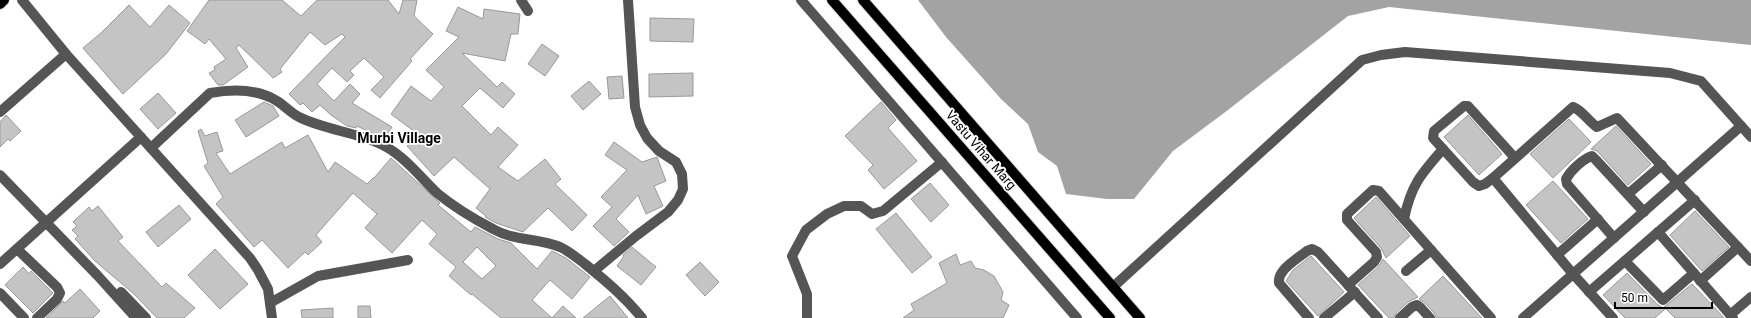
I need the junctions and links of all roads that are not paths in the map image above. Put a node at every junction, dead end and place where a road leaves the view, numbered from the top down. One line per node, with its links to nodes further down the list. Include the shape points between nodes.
1 (4, 0): 8 (main road)
2 (22, 0): 10 (street)
3 (520, 0): 9 (street)
4 (628, 0): 39 (street, via 635,107 640,124 647,138 659,151 676,162 682,174 684,190 668,212)
5 (801, 0): 18 (street)
6 (832, 0): 60 (main road, Vastu Vihar Marg)
7 (863, 0): 44 (main road, Vastu Vihar Marg)
8 (0, 4)
9 (528, 11)
10 (66, 54): 11 (street); 13 (street)
11 (0, 112)
12 (1741, 126): 14 (street); 22 (street); 44 (street, via 1701,82 1670,72 1405,52 1381,55 1362,60)
13 (141, 137): 15 (street); 28 (street)
14 (1751, 137)
15 (151, 148): 39 (street, via 210,93 244,90 265,94 298,116 388,148 449,202 494,230 517,238 561,247); 49 (street, via 250,258 268,289)
16 (1443, 149): 17 (street, via 1433,138 1434,131 1464,106 1468,106); 21 (street, via 1472,182 1479,186); 26 (street, via 1420,175 1407,201)
17 (1515, 158): 19 (street, via 1573,107 1597,126 1617,118); 21 (street)
18 (942, 162): 58 (street, via 883,211 872,214 861,206 844,206 827,214 806,230 792,256 807,294); 59 (street)
19 (1662, 165): 22 (street); 23 (street)
20 (0, 175): 28 (street)
21 (1493, 178): 34 (street)
22 (1678, 182): 24 (street); 25 (street)
23 (1628, 194): 25 (street); 27 (street, via 1592,156 1587,158 1566,178 1567,184)
24 (1695, 200): 29 (street); 31 (street)
25 (1644, 212): 30 (street)
26 (1404, 219): 33 (street); 45 (street, via 1376,190 1347,214 1347,220 1376,252 1377,257)
27 (1598, 219): 30 (street); 34 (street)
28 (46, 223): 32 (street); 42 (street)
29 (1658, 232): 36 (street); 43 (street)
30 (1614, 238): 41 (street)
31 (1738, 247): 37 (street); 43 (street)
32 (17, 249): 38 (street); 53 (street, via 57,287 60,293)
33 (1431, 250): 40 (street); 50 (street)
34 (1557, 255): 41 (street)
35 (408, 260): 49 (street, via 318,276)
36 (1625, 261): 43 (street, via 1663,300); 46 (street)
37 (1751, 261)
38 (0, 264)
39 (594, 271): 57 (street, via 616,289)
40 (1406, 271)
41 (1573, 274): 46 (street); 67 (street)
42 (98, 276): 54 (street); 55 (street, via 103,272)
43 (1697, 277): 51 (street)
44 (1113, 287): 61 (main road, Vastu Vihar Marg)
45 (1351, 289): 62 (street, via 1318,252 1312,249 1307,251 1281,272 1278,278 1279,283); 63 (street); 64 (street)
46 (1589, 292): 68 (street)
47 (0, 293): 52 (street)
48 (1751, 297): 51 (street)
49 (270, 303): 56 (street)
50 (1487, 317)
51 (1731, 317)
52 (24, 318)
53 (37, 318)
54 (136, 318)
55 (146, 318)
56 (272, 318)
57 (642, 318)
58 (807, 318)
59 (1078, 318)
60 (1110, 318)
61 (1140, 318)
62 (1309, 318)
63 (1324, 318)
64 (1378, 318)
65 (1400, 318): 66 (street, via 1416,305)
66 (1430, 318)
67 (1523, 318)
68 (1613, 318)

